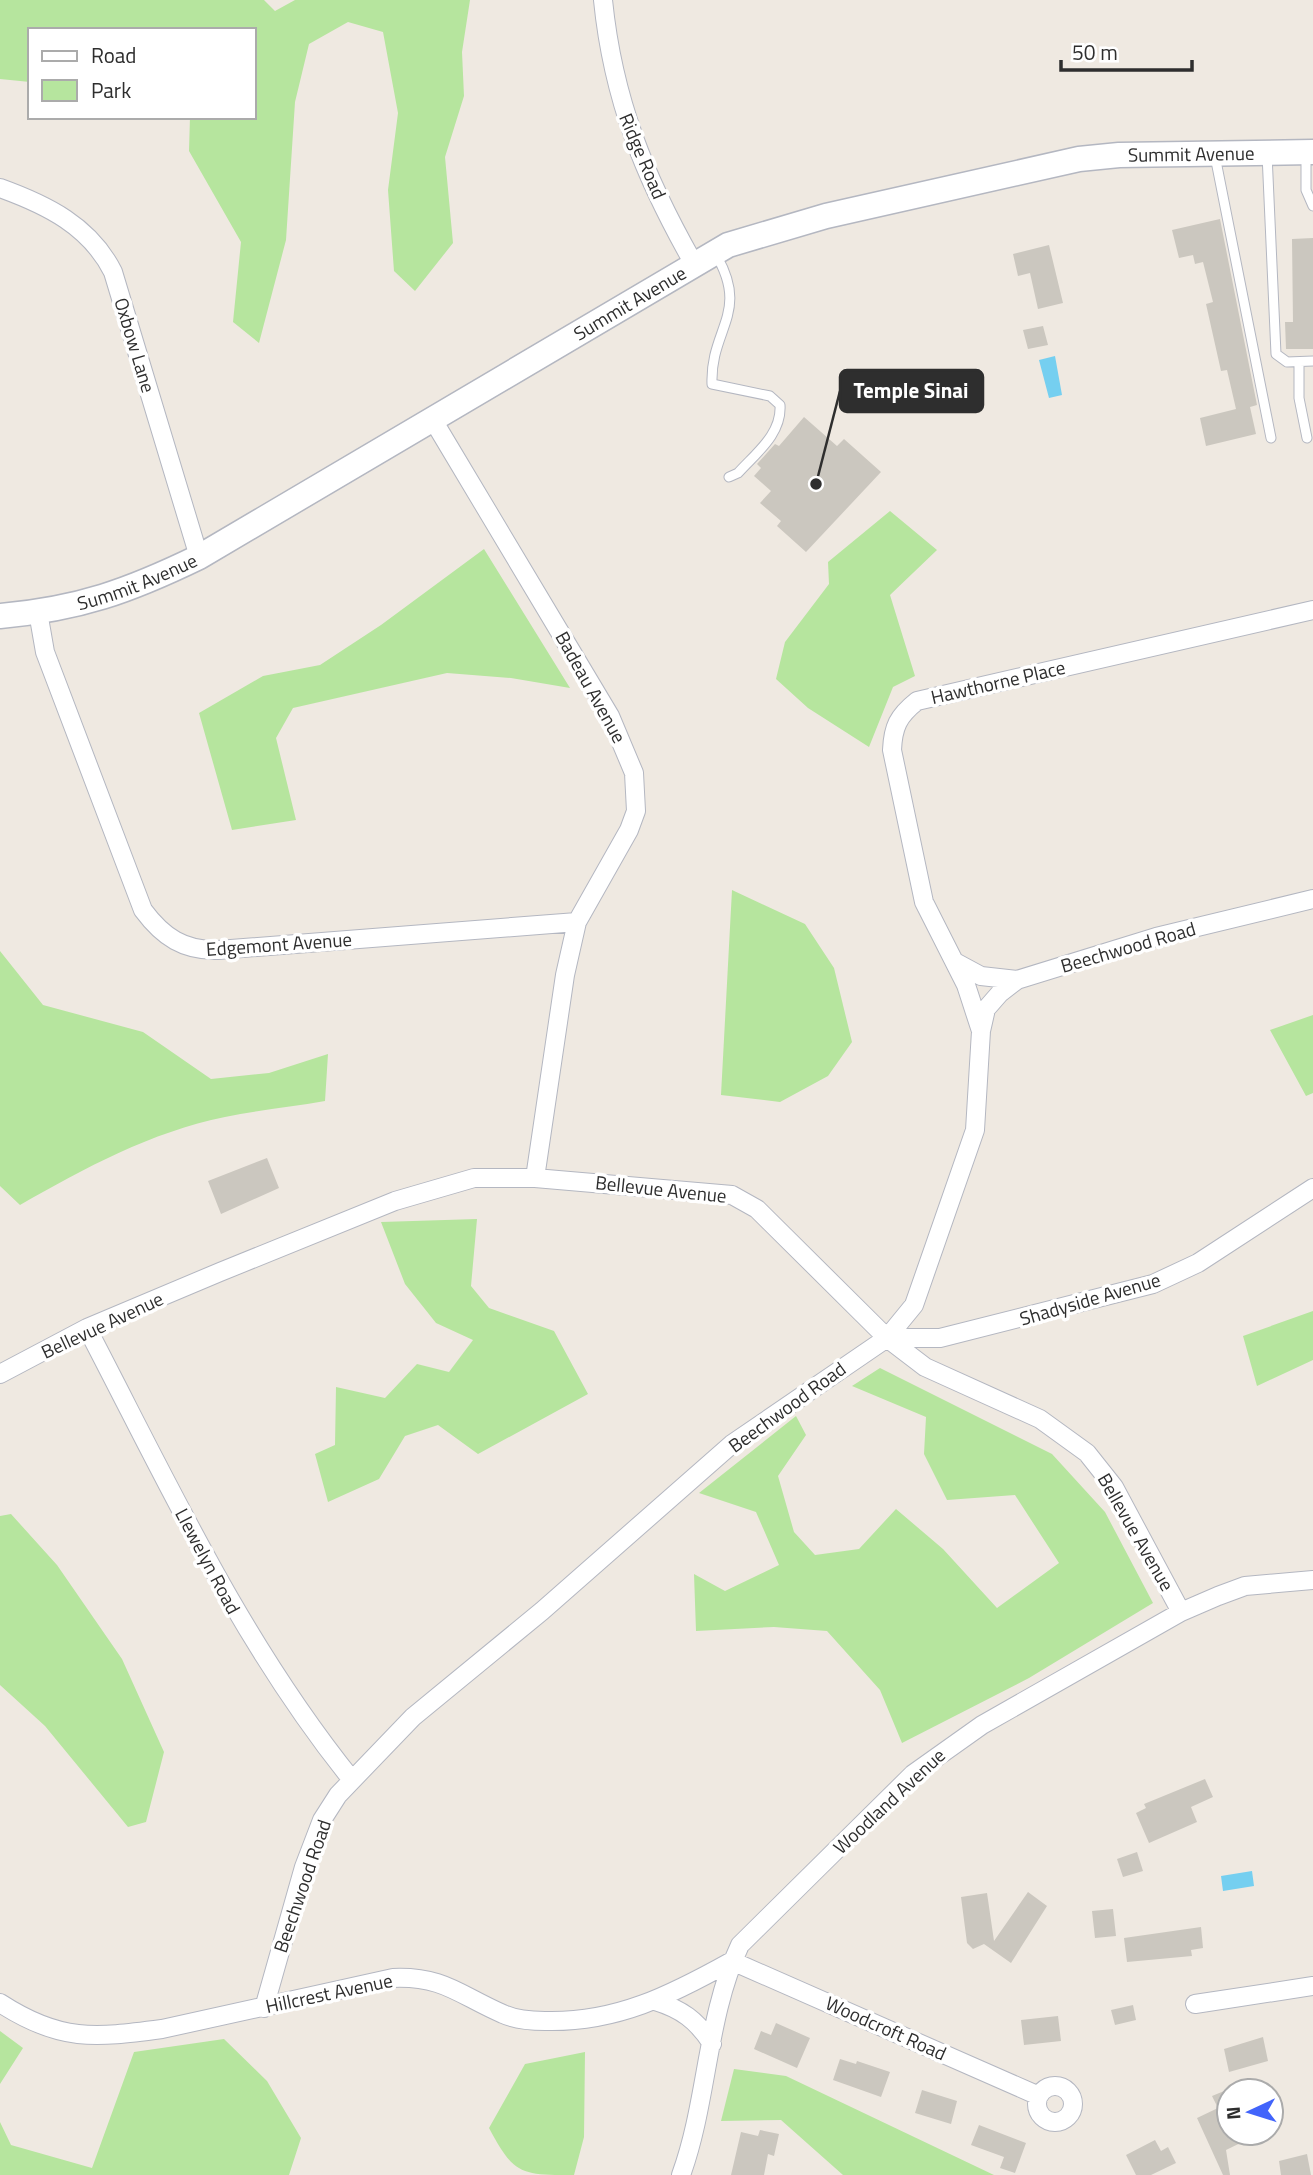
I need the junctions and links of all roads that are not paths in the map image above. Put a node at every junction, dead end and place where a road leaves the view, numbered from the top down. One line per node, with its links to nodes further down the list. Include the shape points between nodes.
1 (603, 0): 7 (street, Ridge Road, via 618,93 631,137)
2 (1309, 152): 3 (street, Summit Avenue); 6 (lane, via 1306,190)
3 (1267, 153): 4 (street, Summit Avenue); 9 (lane, via 1276,354 1287,362)
4 (1215, 154): 7 (street, Summit Avenue, via 1079,159 782,227); 11 (lane)
5 (0, 188): 14 (street, Oxbow Lane, via 59,214 103,253 113,272)
6 (1313, 206)
7 (704, 258): 10 (street, Summit Avenue); 13 (lane, via 731,287 731,307 712,368 712,384 770,396 780,405 778,428 738,473)
8 (1313, 361): 9 (lane)
9 (1299, 362): 12 (lane, via 1299,398)
10 (433, 420): 14 (street, Summit Avenue); 19 (street, Badeau Avenue, via 610,716 634,773 636,811 629,830)
11 (1271, 438)
12 (1307, 438)
13 (729, 477)
14 (200, 557): 16 (street, Summit Avenue, via 119,593)
15 (1313, 610): 20 (street, Hawthorne Place, via 917,701 902,713 893,730 892,750 924,902)
16 (38, 612): 17 (street, Summit Avenue); 19 (street, Edgemont Avenue, via 45,652 144,910 169,939 218,950)
17 (0, 616)
18 (1313, 899): 21 (street, Beechwood Road, via 1156,937)
19 (577, 922): 23 (street, Badeau Avenue)
20 (956, 961): 21 (street, via 981,976); 22 (street, Hawthorne Place)
21 (1017, 980): 22 (street, Beechwood Road, via 986,1009)
22 (981, 1031): 26 (street, Beechwood Road, via 975,1130 965,1164 914,1305)
23 (535, 1178): 25 (street, Bellevue Avenue, via 474,1178 395,1201); 26 (street, Bellevue Avenue, via 732,1195 757,1209)
24 (1313, 1188): 26 (street, Shadyside Avenue, via 1198,1263 1153,1284 940,1338)
25 (88, 1328): 27 (street, Bellevue Avenue); 30 (street, Llewelyn Road, via 195,1542 241,1622 306,1723)
26 (887, 1338): 29 (street, Bellevue Avenue, via 943,1377 1040,1419 1087,1454 1114,1487); 30 (street, Beechwood Road, via 732,1444 413,1717)
27 (0, 1374)
28 (1313, 1580): 29 (street, Woodland Avenue, via 1245,1586)
29 (1181, 1612): 31 (street, Woodland Avenue, via 948,1746 913,1774 750,1934)
30 (352, 1780): 36 (street, Beechwood Road, via 321,1820)
31 (732, 1961): 33 (street, Hillcrest Avenue); 37 (street, Woodland Avenue); 38 (street, Woodcroft Road)
32 (1313, 1986): 35 (street)
33 (655, 2001): 36 (street, Hillcrest Avenue, via 604,2018 525,2021 442,1982 420,1977 393,1978); 37 (street, via 694,2020)
34 (0, 2003): 36 (street, Hillcrest Avenue, via 40,2027 73,2035 162,2029)
35 (1195, 2004)
36 (264, 2008)
37 (712, 2044): 39 (street, Woodland Avenue)
38 (1039, 2096)
39 (681, 2175)

